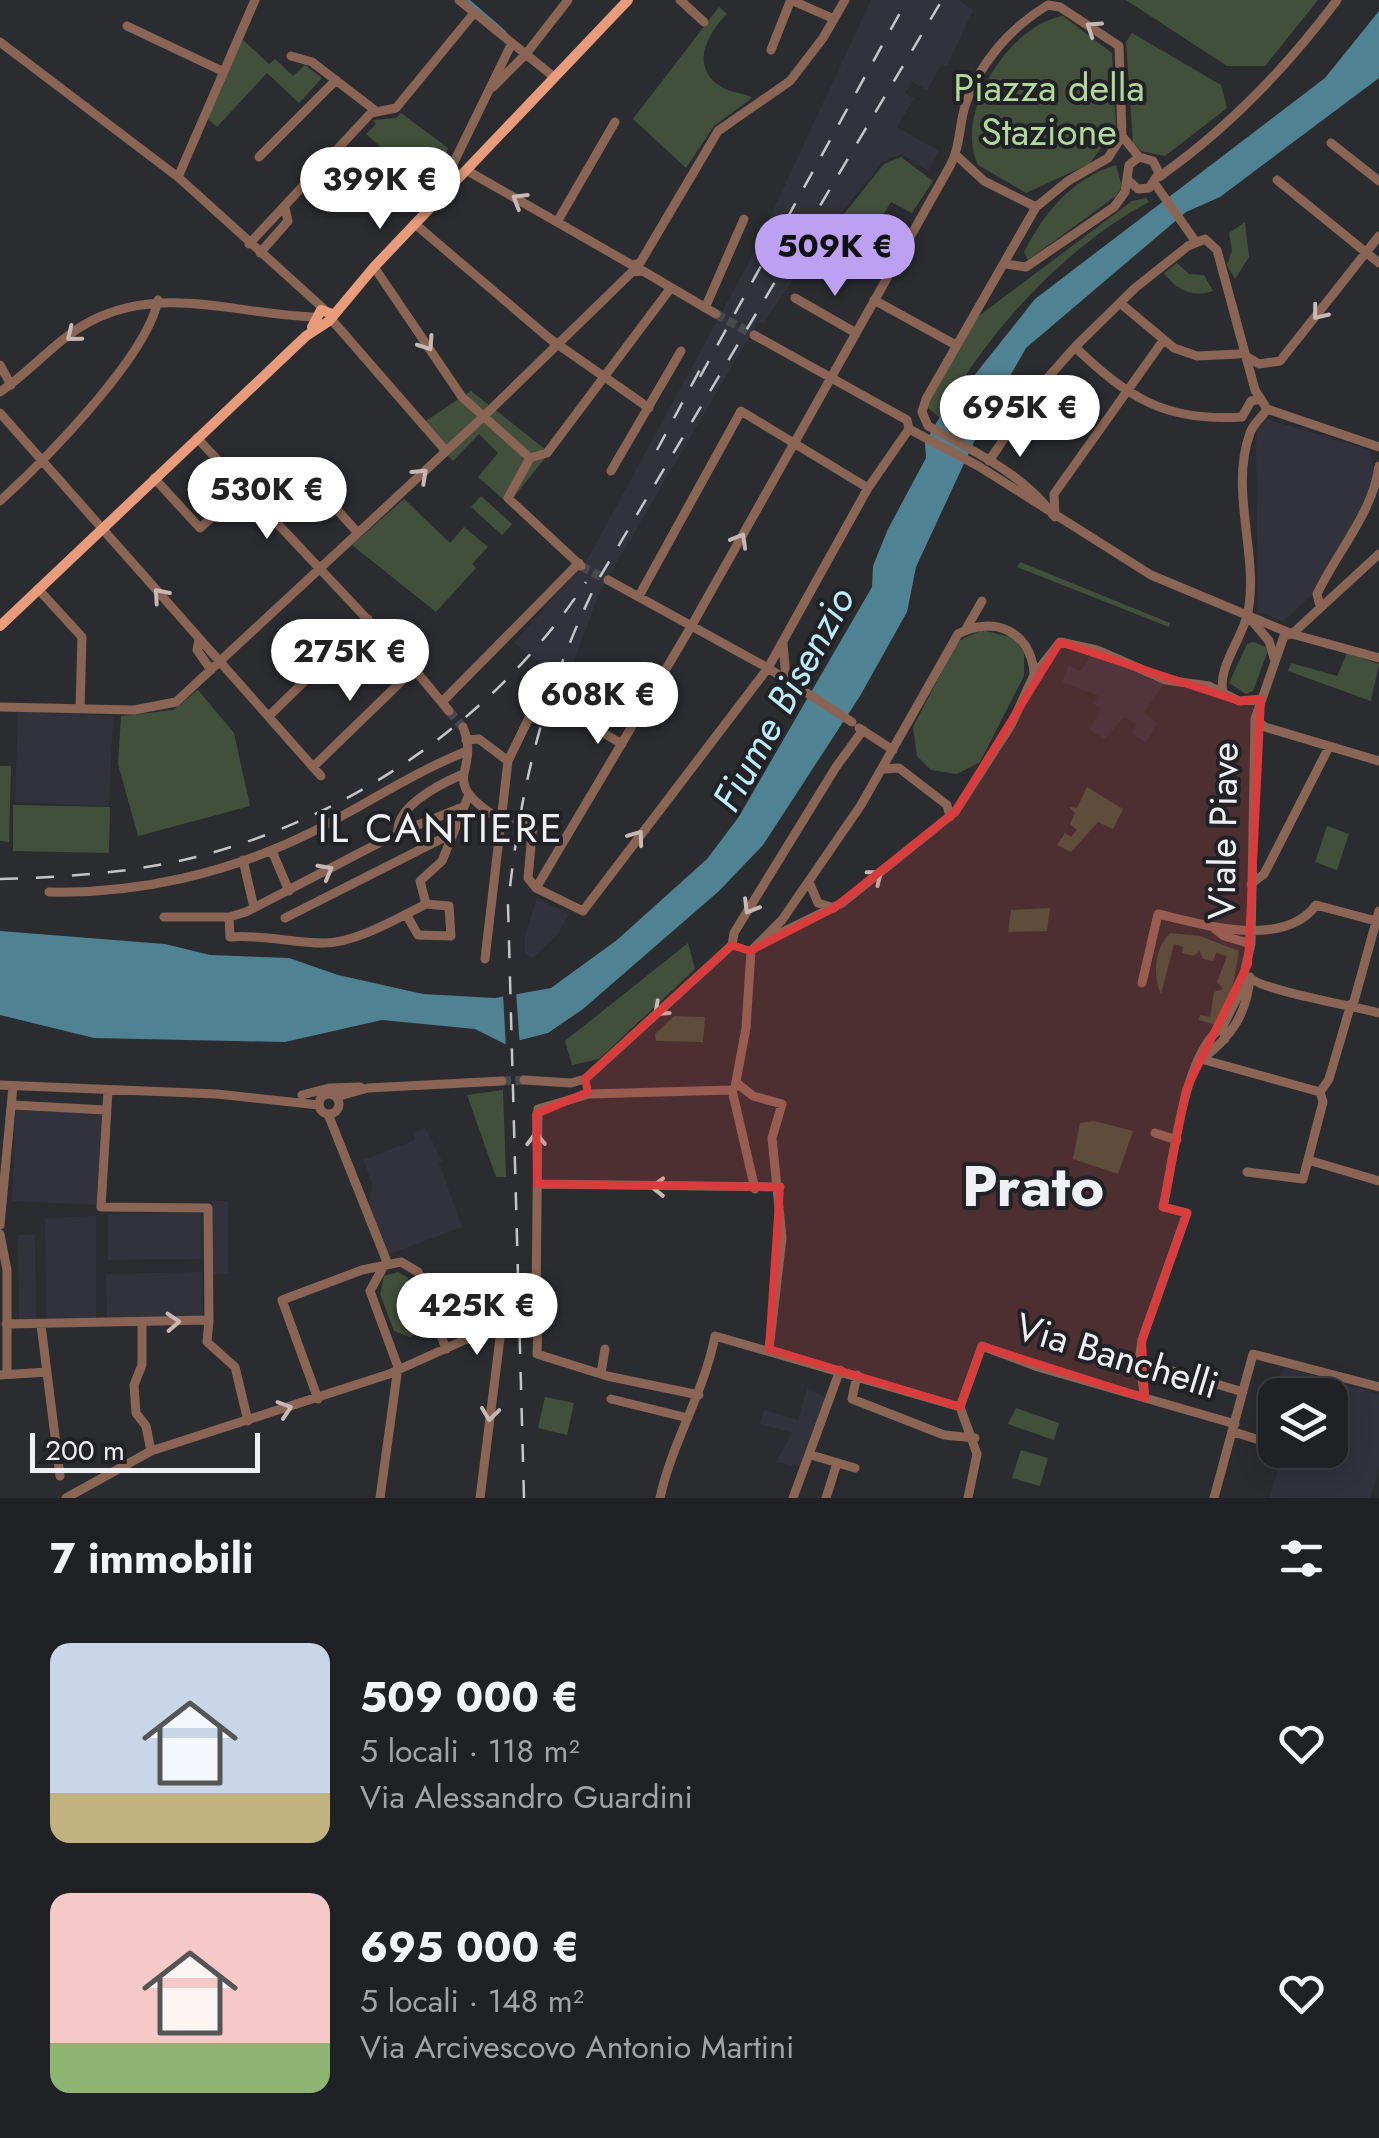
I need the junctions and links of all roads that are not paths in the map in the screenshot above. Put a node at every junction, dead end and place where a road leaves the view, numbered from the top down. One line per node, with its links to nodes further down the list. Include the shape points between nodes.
1 (459, 0): 9 (street)
2 (568, 0): 16 (street)
3 (628, 0): 19 (main road)
4 (680, 0): 11 (street)
5 (845, 0): 10 (street)
6 (1337, 0): 28 (street, via 1276,74)
7 (791, 1): 10 (street); 15 (street)
8 (250, 2): 18 (street)
9 (474, 13): 14 (street); 22 (street, via 396,108)
10 (834, 19): 55 (street, via 790,81 718,132)
11 (704, 22)
12 (127, 26): 18 (street)
13 (0, 42): 35 (street)
14 (511, 45): 16 (street); 21 (street)
15 (771, 50)
16 (526, 54): 19 (street); 21 (street)
17 (291, 56): 20 (street)
18 (222, 72): 35 (street)
19 (554, 77): 33 (main road)
20 (336, 80): 22 (street); 29 (street)
21 (491, 88): 26 (street)
22 (376, 111): 41 (street)
23 (615, 122): 44 (street)
24 (1122, 136): 27 (street, one-way to 27, via 1119,46 1048,5 1028,17 987,64 967,100); 30 (street); 31 (street)
25 (1331, 144): 37 (street)
26 (461, 148): 33 (street); 39 (street)
27 (956, 154): 40 (street, via 967,170); 59 (street)
28 (1188, 155): 32 (street); 38 (street)
29 (259, 157)
30 (1139, 157): 32 (street); 34 (street)
31 (1108, 158): 34 (street); 40 (street)
32 (1156, 164): 38 (street)
33 (469, 167): 39 (main road); 44 (street, one-way to 33)
34 (1128, 174): 38 (street, via 1138,189); 53 (street, via 1120,201 1107,213 1026,267)
35 (178, 177): 49 (street)
36 (1277, 180): 51 (street)
37 (1379, 182)
38 (1155, 185): 42 (street)
39 (448, 189): 45 (main road)
40 (1036, 207): 53 (street)
41 (285, 208): 49 (street); 50 (street, via 288,221)
42 (1176, 216): 47 (street); 48 (street)
43 (744, 219): 61 (street)
44 (557, 222): 55 (street)
45 (415, 224): 54 (main road); 67 (street)
46 (1379, 236): 51 (street)
47 (1193, 238): 48 (street); 60 (street)
48 (1209, 239): 71 (street, via 1239,322)
49 (249, 244): 50 (street)
50 (260, 253): 62 (street)
51 (1366, 253): 52 (street); 71 (street, one-way to 71, via 1280,362 1259,364)
52 (1379, 263)
53 (1006, 264): 68 (street)
54 (374, 267): 62 (main road, via 346,298); 84 (street, one-way to 84, via 462,397)
55 (637, 268): 56 (street); 67 (street)
56 (670, 288): 61 (street); 74 (street)
57 (794, 298): 64 (street)
58 (158, 300): 62 (street); 75 (street, one-way to 75, via 89,322); 92 (street, via 154,321)
59 (874, 300): 64 (street); 68 (street)
60 (1120, 302): 66 (street); 69 (street)
61 (705, 308): 63 (street)
62 (321, 312): 87 (main road, via 306,336); 90 (street)
63 (716, 314)
64 (856, 332): 73 (street)
65 (754, 335): 73 (street)
66 (1162, 342): 71 (street, via 1197,356); 76 (street)
67 (556, 343): 74 (street); 84 (street)
68 (954, 344): 81 (street)
69 (1074, 347): 76 (street); 93 (street)
70 (681, 351): 79 (street)
71 (1243, 356): 78 (street)
72 (0, 365): 75 (street)
73 (831, 377): 85 (street); 88 (street)
74 (605, 379): 79 (street); 91 (street, via 547,453)
75 (11, 385): 77 (street)
76 (1127, 389): 83 (street, via 1171,414); 100 (street)
77 (0, 392)
78 (1260, 399): 80 (street); 83 (street, via 1251,401)
79 (650, 408): 95 (street)
80 (1267, 409): 83 (street); 89 (street)
81 (922, 412): 85 (street, via 911,414); 86 (street)
82 (0, 413): 92 (street)
83 (1250, 415): 115 (street, via 1244,462)
84 (484, 416): 90 (street); 91 (street)
85 (908, 424): 86 (street); 97 (street)
86 (928, 431): 93 (street)
87 (197, 438): 96 (main road); 98 (street)
88 (795, 444): 97 (street); 112 (street, via 741,412); 117 (street, one-way to 88)
89 (1379, 447)
90 (446, 452): 105 (street, one-way to 90)
91 (530, 458): 136 (street, via 508,498 580,564)
92 (44, 461): 102 (street); 104 (street)
93 (982, 461): 101 (street); 103 (street)
94 (1379, 466): 107 (street, via 1375,494)
95 (611, 472)
96 (154, 478): 98 (street, via 200,528); 104 (main road)
97 (868, 488): 123 (street)
98 (243, 489): 108 (street)
99 (320, 490): 105 (street)
100 (1054, 494): 101 (street); 103 (street)
101 (1037, 496): 103 (street)
102 (0, 501)
103 (1054, 517): 115 (street, via 1134,566)
104 (101, 528): 111 (main road); 122 (street, one-way to 104)
105 (358, 533): 108 (street)
106 (1379, 554): 110 (street)
107 (1332, 561): 110 (street); 114 (street, via 1317,594)
108 (319, 570): 116 (street); 126 (street)
109 (608, 580): 112 (street)
110 (1348, 581): 114 (street)
111 (38, 589): 118 (main road); 138 (street, via 82,637)
112 (639, 596): 117 (street)
113 (982, 602): 119 (street)
114 (1320, 606): 120 (street)
115 (1248, 615): 120 (street); 121 (street); 124 (street)
116 (368, 620): 129 (street); 141 (street)
117 (692, 625): 128 (street); 145 (street)
118 (0, 626)
119 (966, 629): 131 (street, via 992,624 1017,635); 148 (street, via 952,641)
120 (1292, 634): 125 (street); 127 (street, via 1284,636)
121 (1261, 637): 124 (street); 127 (street, via 1272,646)
122 (199, 639): 126 (street); 130 (street, via 197,650)
123 (784, 640): 128 (street); 132 (street)
124 (1240, 640): 134 (street, via 1222,676)
125 (1379, 658)
126 (221, 660): 130 (street); 141 (street)
127 (1275, 662): 135 (street)
128 (768, 668): 132 (street); 167 (street, one-way to 128, via 583,911)
129 (414, 669): 136 (street); 151 (street)
130 (211, 670): 138 (street, via 160,708)
131 (1034, 674): 134 (street, via 1060,642); 156 (street, via 1014,726)
132 (787, 681): 143 (street)
133 (542, 692): 150 (street)
134 (1223, 694): 135 (street, via 1239,701)
135 (1261, 698): 142 (street, Viale Piave)
136 (443, 701): 139 (street)
137 (0, 706): 138 (street)
138 (80, 708)
139 (448, 711)
140 (568, 712): 145 (street)
141 (268, 716): 151 (street)
142 (1255, 719): 147 (street); 166 (street, Viale Piave)
143 (858, 727): 148 (street); 182 (street, one-way to 182)
144 (463, 728): 146 (street)
145 (622, 744): 167 (street)
146 (466, 746): 150 (street, via 479,738); 153 (street); 163 (street)
147 (1329, 748): 149 (street); 166 (street, via 1264,874)
148 (893, 750): 152 (street)
149 (1379, 760)
150 (508, 761): 157 (street)
151 (313, 767): 154 (street)
152 (884, 769): 156 (street, via 899,768 948,804); 165 (street)
153 (460, 775): 155 (street); 160 (street, via 422,797 400,820)
154 (321, 776)
155 (466, 802): 157 (street); 158 (street); 161 (street)
156 (950, 816): 172 (street, one-way to 156)
157 (503, 818): 184 (street)
158 (426, 820): 160 (street); 162 (street)
159 (527, 821): 167 (street, via 533,824 528,878)
160 (398, 833): 168 (street, one-way to 160)
161 (453, 833): 162 (street); 170 (street, via 442,861 420,882)
162 (437, 841): 176 (street)
163 (272, 851): 164 (street); 168 (street)
164 (243, 860): 169 (street, via 144,886); 171 (street)
165 (809, 882): 172 (street, via 818,903); 180 (street)
166 (1251, 884): 179 (street, Viale Piave)
167 (536, 888)
168 (289, 891): 171 (street)
169 (49, 892)
170 (426, 904): 173 (street); 173 (street, via 449,906 451,936 418,935)
171 (254, 908): 175 (street)
172 (834, 908): 180 (street)
173 (406, 914): 175 (street, via 333,942 230,937)
174 (164, 917): 175 (street)
175 (229, 917)
176 (285, 918)
177 (1378, 918): 179 (street, via 1316,905 1302,921); 188 (street)
178 (1214, 928): 179 (street); 181 (street); 187 (street, via 1158,914)
179 (1252, 930): 181 (street, Viale Piave)
180 (762, 942): 183 (street)
181 (1251, 944): 185 (street, Viale Piave)
182 (732, 945): 183 (street); 193 (street, one-way to 193)
183 (751, 951): 200 (street)
184 (485, 959)
185 (1248, 964): 186 (street, Viale Piave); 190 (street, Viale Piave)
186 (1250, 978): 188 (street, via 1256,986); 191 (street, Viale Piave, via 1247,1004)
187 (1142, 983)
188 (1352, 1005): 189 (street); 203 (street)
189 (1379, 1013)
190 (1223, 1026): 191 (street); 192 (street, Viale Piave, via 1206,1041)
191 (1225, 1039): 192 (street, Viale Piave)
192 (1201, 1060): 203 (street); 213 (street, Viale Piave, via 1189,1079)
193 (585, 1078): 197 (street); 204 (street)
194 (524, 1080): 195 (street)
195 (546, 1080): 197 (street); 206 (street)
196 (502, 1081): 201 (street)
197 (571, 1083): 206 (street)
198 (0, 1084): 199 (street)
199 (13, 1086): 202 (street); 209 (street)
200 (735, 1087): 204 (street); 218 (street, via 782,1104 772,1138); 219 (street)
201 (371, 1090): 205 (street, via 329,1088); 210 (street)
202 (108, 1091): 207 (street); 211 (street)
203 (1320, 1092): 214 (street)
204 (589, 1094): 206 (street)
205 (302, 1096): 207 (street); 208 (street)
206 (571, 1098): 217 (street, one-way to 206, via 536,1114)
207 (280, 1100): 208 (street)
208 (320, 1101): 210 (street); 210 (street)
209 (12, 1105): 211 (street); 220 (street)
210 (335, 1107): 222 (street, via 335,1128)
211 (106, 1110): 223 (street, via 101,1207 208,1208)
212 (1155, 1133): 213 (street)
213 (1177, 1142): 231 (street, Viale Piave, via 1163,1207 1187,1213)
214 (1308, 1160): 215 (street, via 1303,1179); 216 (street)
215 (1247, 1172)
216 (1379, 1180)
217 (537, 1184): 219 (street, one-way to 217); 237 (street, via 537,1354)
218 (780, 1187): 219 (street); 229 (street, via 782,1238)
219 (755, 1188)
220 (0, 1225)
221 (0, 1234): 224 (street)
222 (386, 1262): 227 (street, via 418,1272); 232 (street, via 370,1291); 243 (street, via 282,1300)
223 (209, 1320): 225 (street, one-way to 223); 246 (street, via 207,1342 235,1367)
224 (6, 1324): 226 (street); 236 (street)
225 (142, 1324): 226 (street); 251 (street, via 142,1365 134,1385)
226 (41, 1325): 235 (street)
227 (446, 1348): 232 (street); 259 (street, one-way to 259, via 504,1327)
228 (605, 1349): 237 (street)
229 (769, 1349): 233 (street); 240 (street, via 715,1336)
230 (1312, 1356): 234 (street)
231 (1139, 1361): 241 (street); 242 (street)
232 (398, 1367): 243 (street); 258 (street)
233 (837, 1369): 238 (street); 252 (street)
234 (1308, 1369): 239 (street, via 1334,1369); 241 (street, via 1253,1354)
235 (46, 1372): 236 (street); 255 (street)
236 (3, 1375)
237 (604, 1375): 240 (street)
238 (859, 1376): 245 (street); 249 (street, via 850,1397 951,1436)
239 (1379, 1387)
240 (700, 1392): 247 (street)
241 (1244, 1392): 248 (street)
242 (1146, 1398): 245 (street, Via Banchelli, via 982,1346); 248 (street, Via Banchelli)
243 (318, 1399): 246 (street, one-way to 243)
244 (611, 1399): 247 (street)
245 (960, 1406): 249 (street)
246 (248, 1421): 251 (street)
247 (687, 1422): 260 (street)
248 (1234, 1428): 250 (street, Via Banchelli); 264 (street)
249 (975, 1438): 263 (street)
250 (1258, 1438)
251 (150, 1451): 256 (street)
252 (811, 1455): 253 (street); 261 (street)
253 (836, 1463): 254 (street); 262 (street)
254 (855, 1468)
255 (60, 1476)
256 (83, 1494): 257 (street)
257 (66, 1498)
258 (380, 1498)
259 (480, 1498)
260 (660, 1498)
261 (793, 1498)
262 (826, 1498)
263 (968, 1498)
264 (1214, 1498)

